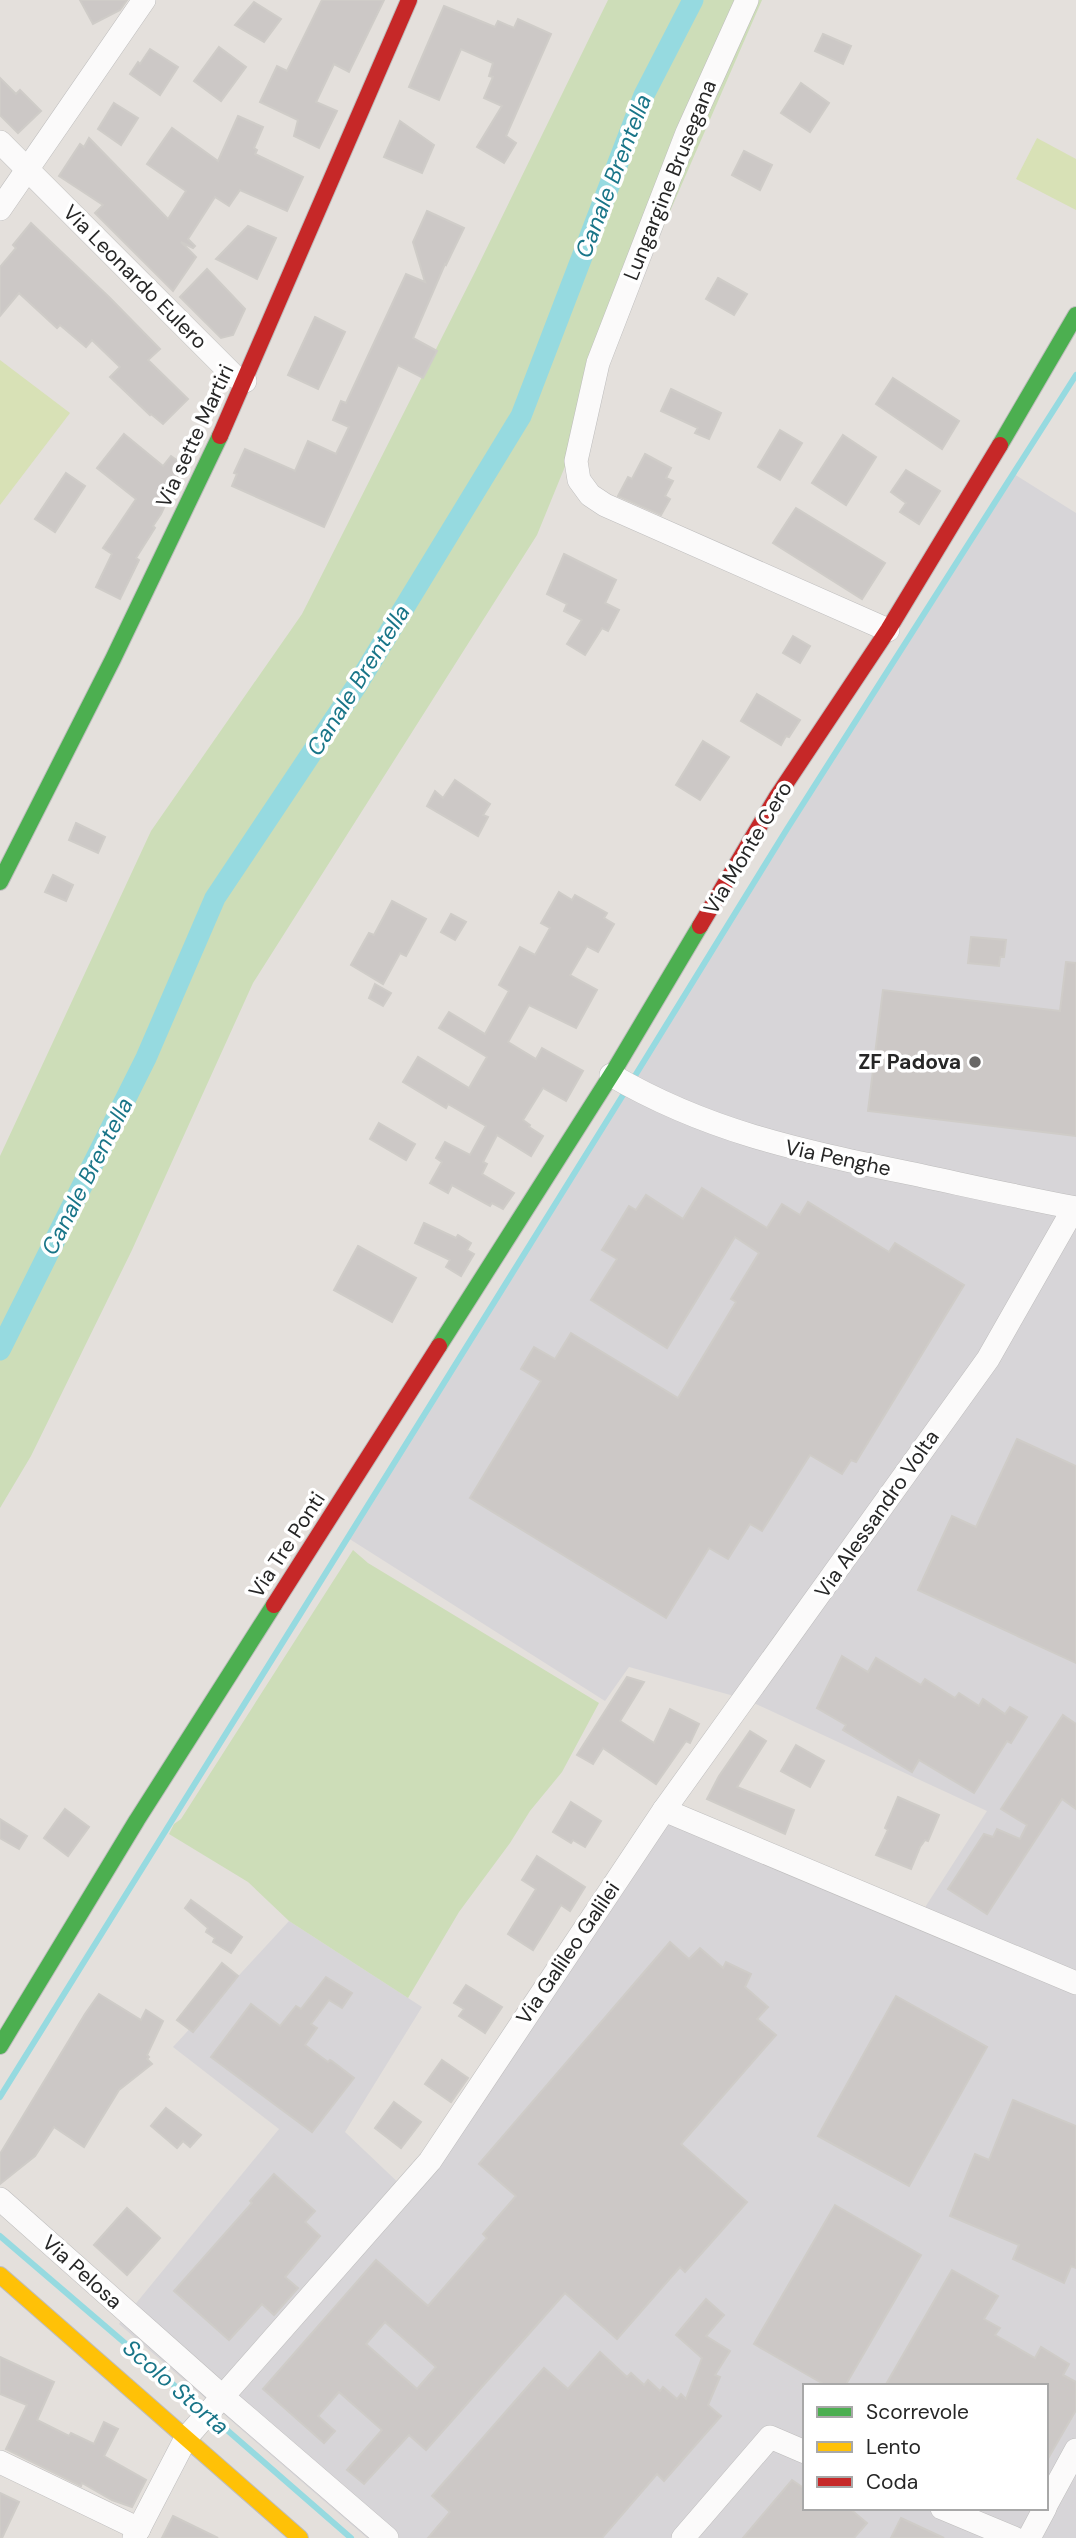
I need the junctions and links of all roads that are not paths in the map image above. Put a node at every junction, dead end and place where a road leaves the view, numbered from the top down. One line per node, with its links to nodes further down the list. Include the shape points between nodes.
1 (144, 0): 5 (street)
2 (409, 0): 8 (street, Via sette Martiri)
3 (747, 0): 9 (street, Lungargine Brusegana, via 687,133 598,363 576,461 579,480 605,505)
4 (0, 142): 5 (street, Via Leonardo Eulero)
5 (27, 170): 6 (street); 8 (street, Via Leonardo Eulero, via 234,376)
6 (0, 209)
7 (1076, 315): 9 (street, Via Monte Cero)
8 (245, 381): 10 (street, Via sette Martiri, via 113,659)
9 (887, 631): 11 (street, Via Monte Cero, via 776,798)
10 (0, 881)
11 (613, 1072): 12 (street, Via Penghe, via 653,1099 722,1128 788,1148); 15 (street, Via Tre Ponti, via 137,1819)
12 (1075, 1208): 13 (street, Via Alessandro Volta, via 988,1359)
13 (663, 1810): 14 (street); 20 (street, Via Galileo Galilei, via 430,2161)
14 (1076, 1983)
15 (0, 2046)
16 (0, 2199): 20 (street, Via Pelosa)
17 (0, 2275): 19 (street)
18 (0, 2281): 19 (street)
19 (17, 2289): 21 (street)
20 (222, 2396): 21 (street, Via Galileo Galilei); 30 (street, Via Pelosa)
21 (190, 2434): 28 (street, Via Galileo Galilei); 29 (street)
22 (1076, 2450): 25 (street)
23 (803, 2451): 31 (street, via 769,2437)
24 (0, 2462): 28 (street)
25 (1048, 2503)
26 (947, 2510): 32 (street)
27 (1044, 2510): 33 (street)
28 (137, 2533)
29 (300, 2538)
30 (387, 2538)
31 (683, 2538)
32 (1014, 2538)
33 (1029, 2538)

